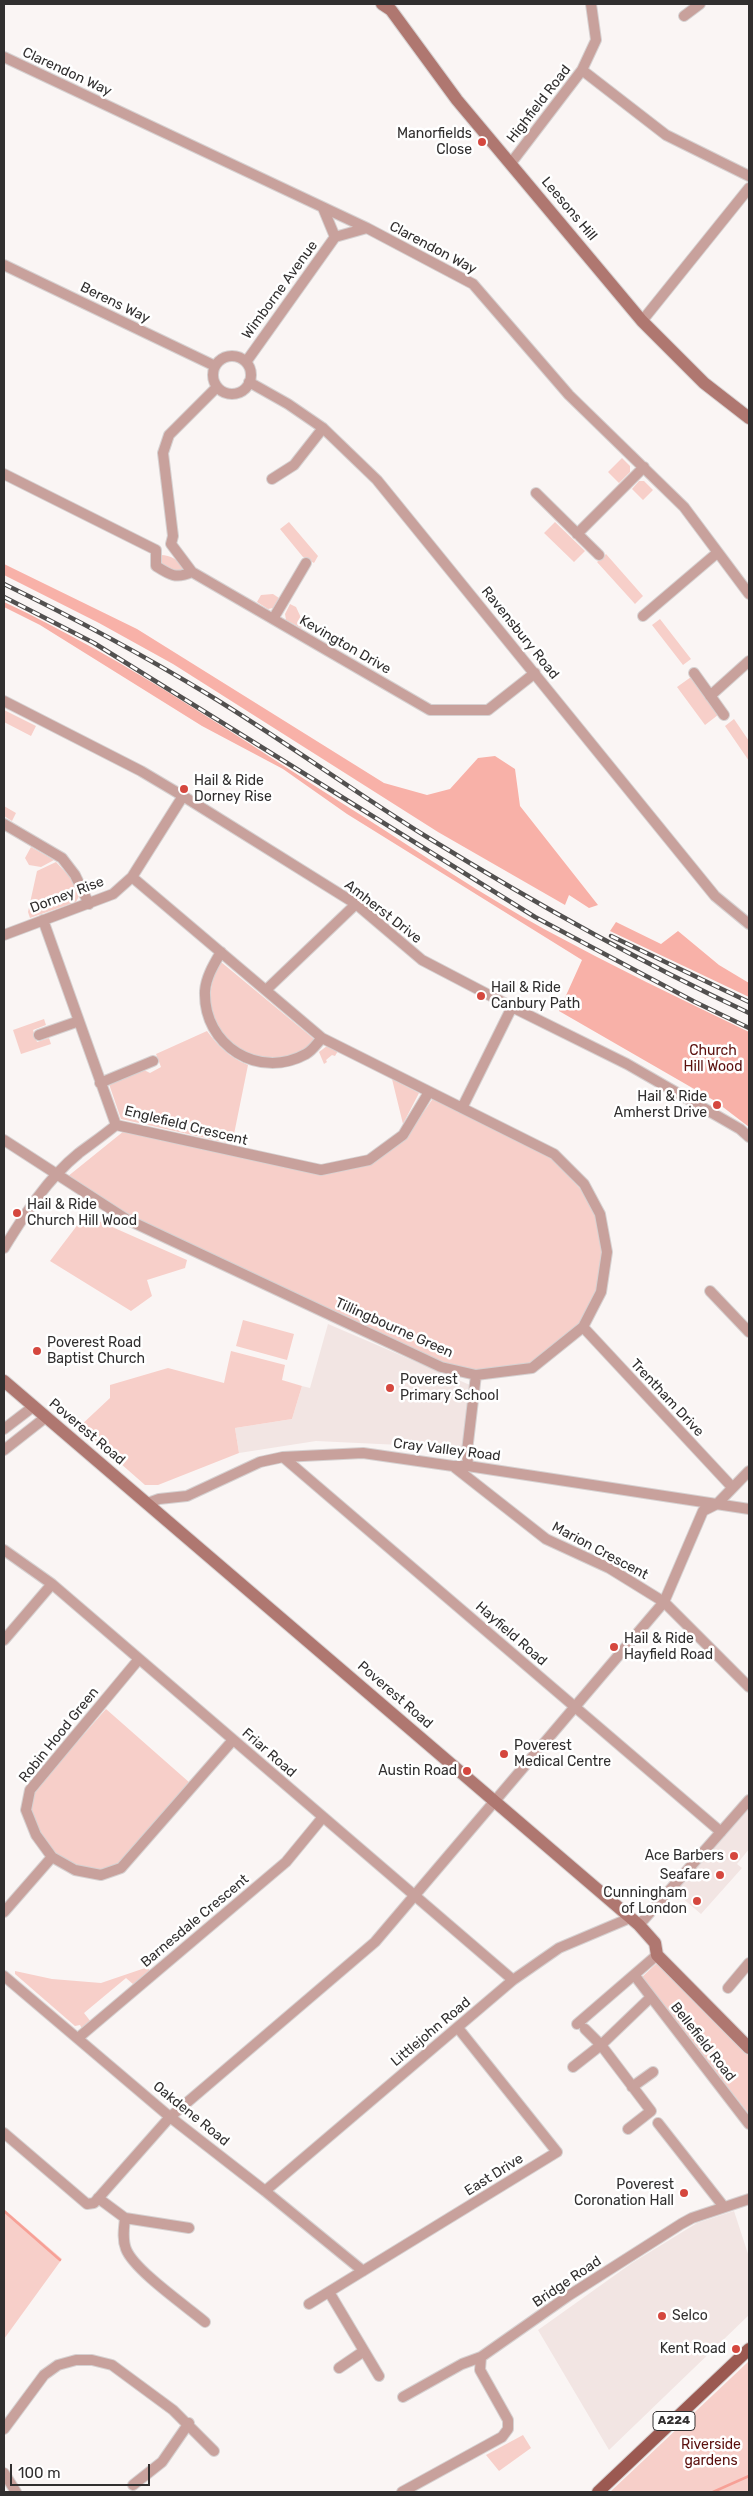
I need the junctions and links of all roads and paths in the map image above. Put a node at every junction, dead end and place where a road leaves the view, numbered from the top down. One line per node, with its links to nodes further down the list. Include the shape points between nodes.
1 (382, 4): 7 (street, Leesons Hill)
2 (591, 4): 6 (street, Highfield Road, via 596,40)
3 (700, 4): 4 (street)
4 (684, 16)
5 (4, 58): 10 (street, Clarendon Way)
6 (582, 70): 7 (street, Highfield Road); 8 (street, via 666,135)
7 (511, 163): 14 (street, Leesons Hill)
8 (749, 176)
9 (749, 188): 14 (street)
10 (323, 208): 11 (street, Clarendon Way); 12 (street)
11 (366, 228): 12 (street, Wimborne Avenue); 21 (street, Clarendon Way, via 473,284 569,395)
12 (335, 237): 15 (street, Wimborne Avenue)
13 (4, 265): 16 (street, Berens Way)
14 (642, 321): 19 (street, Leesons Hill, via 704,383)
15 (246, 362): 16 (street, via 229,356); 17 (street, via 251,371)
16 (215, 366): 18 (street, via 213,377)
17 (249, 382): 18 (street, via 246,388 235,394); 20 (street, Ravensbury Road)
18 (217, 387): 26 (street, via 169,435 163,453 173,536)
19 (749, 418)
20 (323, 428): 23 (street, via 294,465); 36 (street, Ravensbury Road, via 377,480)
21 (644, 467): 25 (street); 28 (street, Clarendon Way, via 684,507)
22 (4, 474): 27 (street)
23 (272, 479)
24 (536, 493): 25 (street)
25 (577, 534): 29 (street)
26 (171, 544): 27 (street); 31 (street)
27 (156, 550): 31 (street, via 156,566 174,577)
28 (717, 553): 32 (street, Clarendon Way); 33 (street)
29 (599, 556)
30 (306, 563): 34 (street)
31 (192, 572): 34 (street, Kevington Drive)
32 (749, 594)
33 (643, 616)
34 (273, 620): 36 (street, Kevington Drive, via 430,710 488,710)
35 (749, 662): 38 (street)
36 (536, 673): 47 (street, Ravensbury Road, via 610,770 715,896)
37 (694, 673): 38 (street)
38 (710, 696): 40 (street)
39 (4, 702): 41 (street, Amherst Drive)
40 (724, 715)
41 (184, 796): 43 (street, Dorney Rise); 45 (street, Amherst Drive)
42 (4, 824): 44 (street, via 62,858 75,875)
43 (132, 877): 44 (street, Dorney Rise, via 113,894); 49 (street, Tillingbourne Green)
44 (89, 904): 46 (street, Dorney Rise)
45 (356, 904): 50 (street); 51 (street, Amherst Drive, via 422,960)
46 (43, 920): 48 (street, Dorney Rise); 52 (street, Englefield Crescent)
47 (749, 924)
48 (4, 936)
49 (220, 952): 50 (street, Tillingbourne Green); 54 (street, via 205,990 206,1010 212,1026 228,1047 251,1061 281,1063 307,1054)
50 (266, 990): 54 (street, Tillingbourne Green)
51 (512, 1007): 58 (street); 60 (street, Amherst Drive, via 627,1064)
52 (79, 1022): 53 (street); 56 (street, Englefield Crescent)
53 (39, 1035)
54 (322, 1038): 57 (street, Tillingbourne Green)
55 (153, 1062): 56 (street)
56 (100, 1083): 59 (street, Englefield Crescent)
57 (429, 1092): 58 (street, Tillingbourne Green); 59 (street, Englefield Crescent, via 402,1135 369,1160 321,1170)
58 (462, 1108): 65 (street, Tillingbourne Green, via 554,1154 584,1184 600,1214 607,1252 602,1292)
59 (116, 1125): 62 (street)
60 (749, 1137)
61 (4, 1140): 62 (street, Tillingbourne Green)
62 (57, 1175): 63 (street, via 30,1207); 67 (street, Tillingbourne Green, via 126,1219 184,1248 441,1366)
63 (4, 1248)
64 (710, 1291): 66 (street)
65 (583, 1327): 67 (street, Tillingbourne Green, via 532,1368); 77 (street, Trentham Drive)
66 (749, 1332)
67 (476, 1375): 75 (street)
68 (4, 1381): 69 (street, Poverest Road)
69 (34, 1406): 70 (street, Poverest Road); 71 (street)
70 (46, 1417): 72 (street); 78 (street, Poverest Road)
71 (4, 1429)
72 (4, 1450)
73 (283, 1457): 74 (street, Cray Valley Road, via 363,1453); 78 (street, Cray Valley Road, via 260,1462 187,1496); 87 (street, Hayfield Road)
74 (453, 1466): 75 (street, Cray Valley Road); 83 (street, Marion Crescent, via 546,1539 609,1568)
75 (468, 1466): 79 (street, Cray Valley Road)
76 (749, 1471): 77 (street)
77 (732, 1487): 79 (street)
78 (148, 1503): 89 (street, Poverest Road)
79 (717, 1504): 80 (street, Cray Valley Road); 83 (street, via 703,1511)
80 (749, 1509)
81 (4, 1550): 82 (street, Friar Road)
82 (52, 1584): 84 (street); 85 (street, Friar Road)
83 (664, 1602): 86 (street, Marion Crescent); 87 (street)
84 (4, 1640)
85 (139, 1659): 88 (street, Friar Road); 93 (street, Robin Hood Green, via 30,1790 26,1810 36,1835)
86 (749, 1687)
87 (575, 1706): 89 (street); 92 (street, Hayfield Road)
88 (233, 1740): 91 (street, Friar Road); 93 (street, Robin Hood Green, via 121,1868 101,1875 75,1870)
89 (494, 1800): 94 (street); 96 (street, Poverest Road)
90 (749, 1800): 92 (street)
91 (323, 1818): 94 (street, Friar Road); 105 (street, Barnesdale Crescent, via 286,1862)
92 (721, 1832): 96 (street)
93 (52, 1857): 95 (street)
94 (414, 1895): 101 (street, Friar Road); 111 (street, via 375,1942)
95 (4, 1912)
96 (635, 1921): 97 (street, Poverest Road, via 655,1943); 101 (street, Littlejohn Road, via 559,1948)
97 (657, 1955): 100 (street); 107 (street, Poverest Road)
98 (749, 1963): 102 (street)
99 (4, 1976): 105 (street, Oakdene Road)
100 (635, 1976): 103 (street, Bellefield Road); 106 (street, via 581,2027)
101 (513, 1980): 104 (street, Littlejohn Road)
102 (728, 1988)
103 (651, 1997): 106 (street); 113 (street, Bellefield Road)
104 (458, 2028): 116 (street, Littlejohn Road); 122 (street, East Drive, via 557,2152)
105 (78, 2038): 111 (street, Oakdene Road)
106 (601, 2045): 108 (street); 110 (street)
107 (749, 2048)
108 (572, 2067)
109 (653, 2072): 110 (street)
110 (632, 2087): 114 (street, via 651,2111)
111 (170, 2117): 116 (street, Oakdene Road); 117 (street)
112 (658, 2122): 119 (street)
113 (749, 2124)
114 (628, 2129)
115 (4, 2133): 117 (street, via 87,2204)
116 (265, 2191): 122 (street, Oakdene Road)
117 (98, 2198): 120 (street)
118 (749, 2199): 119 (street, Bridge Road)
119 (724, 2207): 128 (street, Bridge Road, via 681,2224 568,2296)
120 (125, 2218): 121 (street); 125 (street, via 126,2249 139,2267)
121 (189, 2228)
122 (363, 2271): 123 (street, East Drive)
123 (329, 2292): 124 (street, East Drive); 127 (street)
124 (309, 2304)
125 (205, 2322)
126 (749, 2349): 139 (main road, A224)
127 (364, 2351): 129 (street); 130 (street)
128 (481, 2357): 131 (street, Bridge Road); 138 (street, via 480,2370 508,2420 508,2429 502,2437)
129 (339, 2368)
130 (379, 2376)
131 (403, 2396)
132 (189, 2423): 133 (street, via 112,2364 76,2360 58,2365 44,2375); 134 (street); 136 (street, via 162,2462)
133 (4, 2429)
134 (214, 2451)
135 (4, 2473): 137 (street)
136 (133, 2485)
137 (16, 2492)
138 (402, 2492)
139 (598, 2492)

